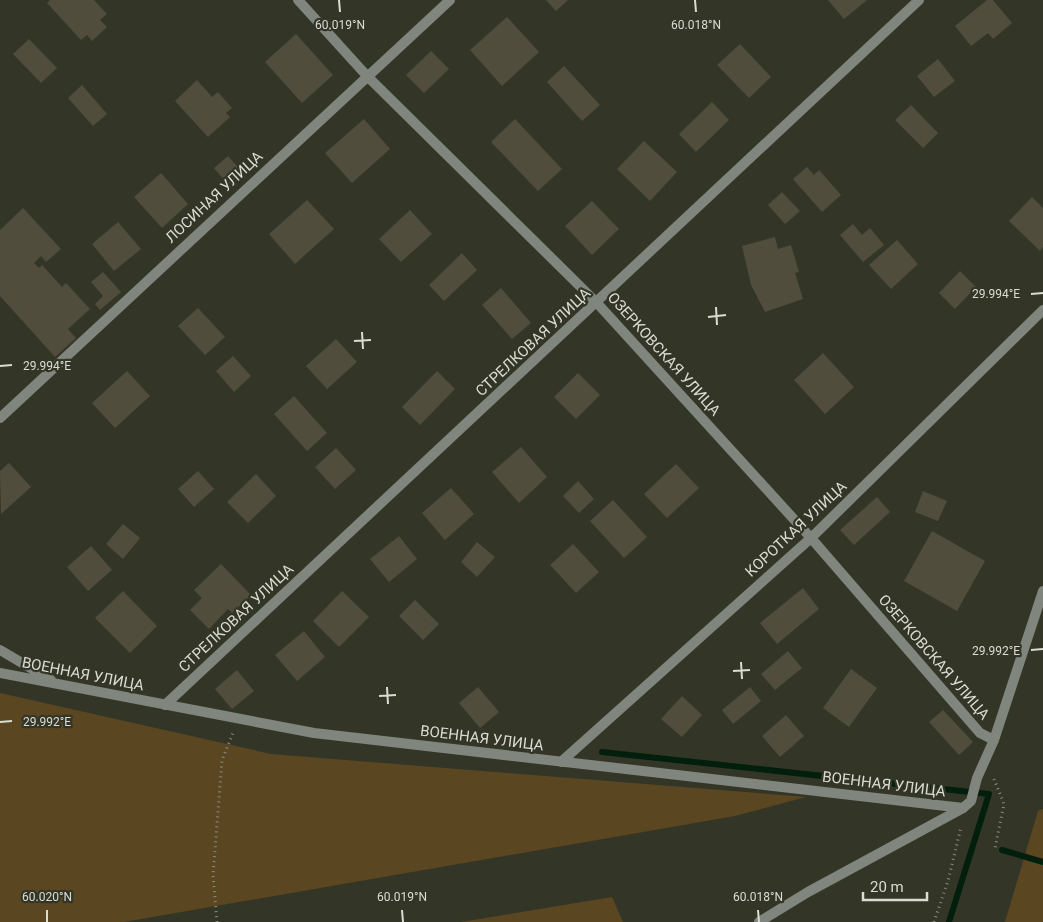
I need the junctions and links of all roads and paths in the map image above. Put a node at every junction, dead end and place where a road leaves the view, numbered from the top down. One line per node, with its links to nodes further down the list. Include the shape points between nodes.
1 (298, 0): 4 (street, ОЗЕРКОВСКАЯ УЛИЦА)
2 (450, 0): 4 (street, ЛОСИНАЯ УЛИЦА)
3 (919, 0): 5 (street, СТРЕЛКОВАЯ УЛИЦА)
4 (367, 76): 5 (street, ОЗЕРКОВСКАЯ УЛИЦА); 7 (street, ЛОСИНАЯ УЛИЦА)
5 (597, 303): 8 (street, ОЗЕРКОВСКАЯ УЛИЦА); 13 (street, СТРЕЛКОВАЯ УЛИЦА)
6 (1043, 310): 8 (street, КОРОТКАЯ УЛИЦА)
7 (0, 418)
8 (811, 538): 15 (street, ОЗЕРКОВСКАЯ УЛИЦА, via 980,733); 17 (street, КОРОТКАЯ УЛИЦА)
9 (1043, 591): 15 (street)
10 (0, 650): 12 (street)
11 (0, 673): 12 (street, ВОЕННАЯ УЛИЦА)
12 (58, 684): 13 (street, ВОЕННАЯ УЛИЦА)
13 (165, 705): 14 (street, ВОЕННАЯ УЛИЦА)
14 (239, 719): 17 (street, ВОЕННАЯ УЛИЦА, via 314,733); 20 (path, via 222,760 212,875)
15 (994, 740): 16 (street)
16 (986, 758): 18 (street); 19 (path, via 1004,804)
17 (561, 762): 18 (street, ВОЕННАЯ УЛИЦА)
18 (967, 804): 21 (street); 22 (path)
19 (995, 848)
20 (218, 922)
21 (759, 922)
22 (934, 922)

